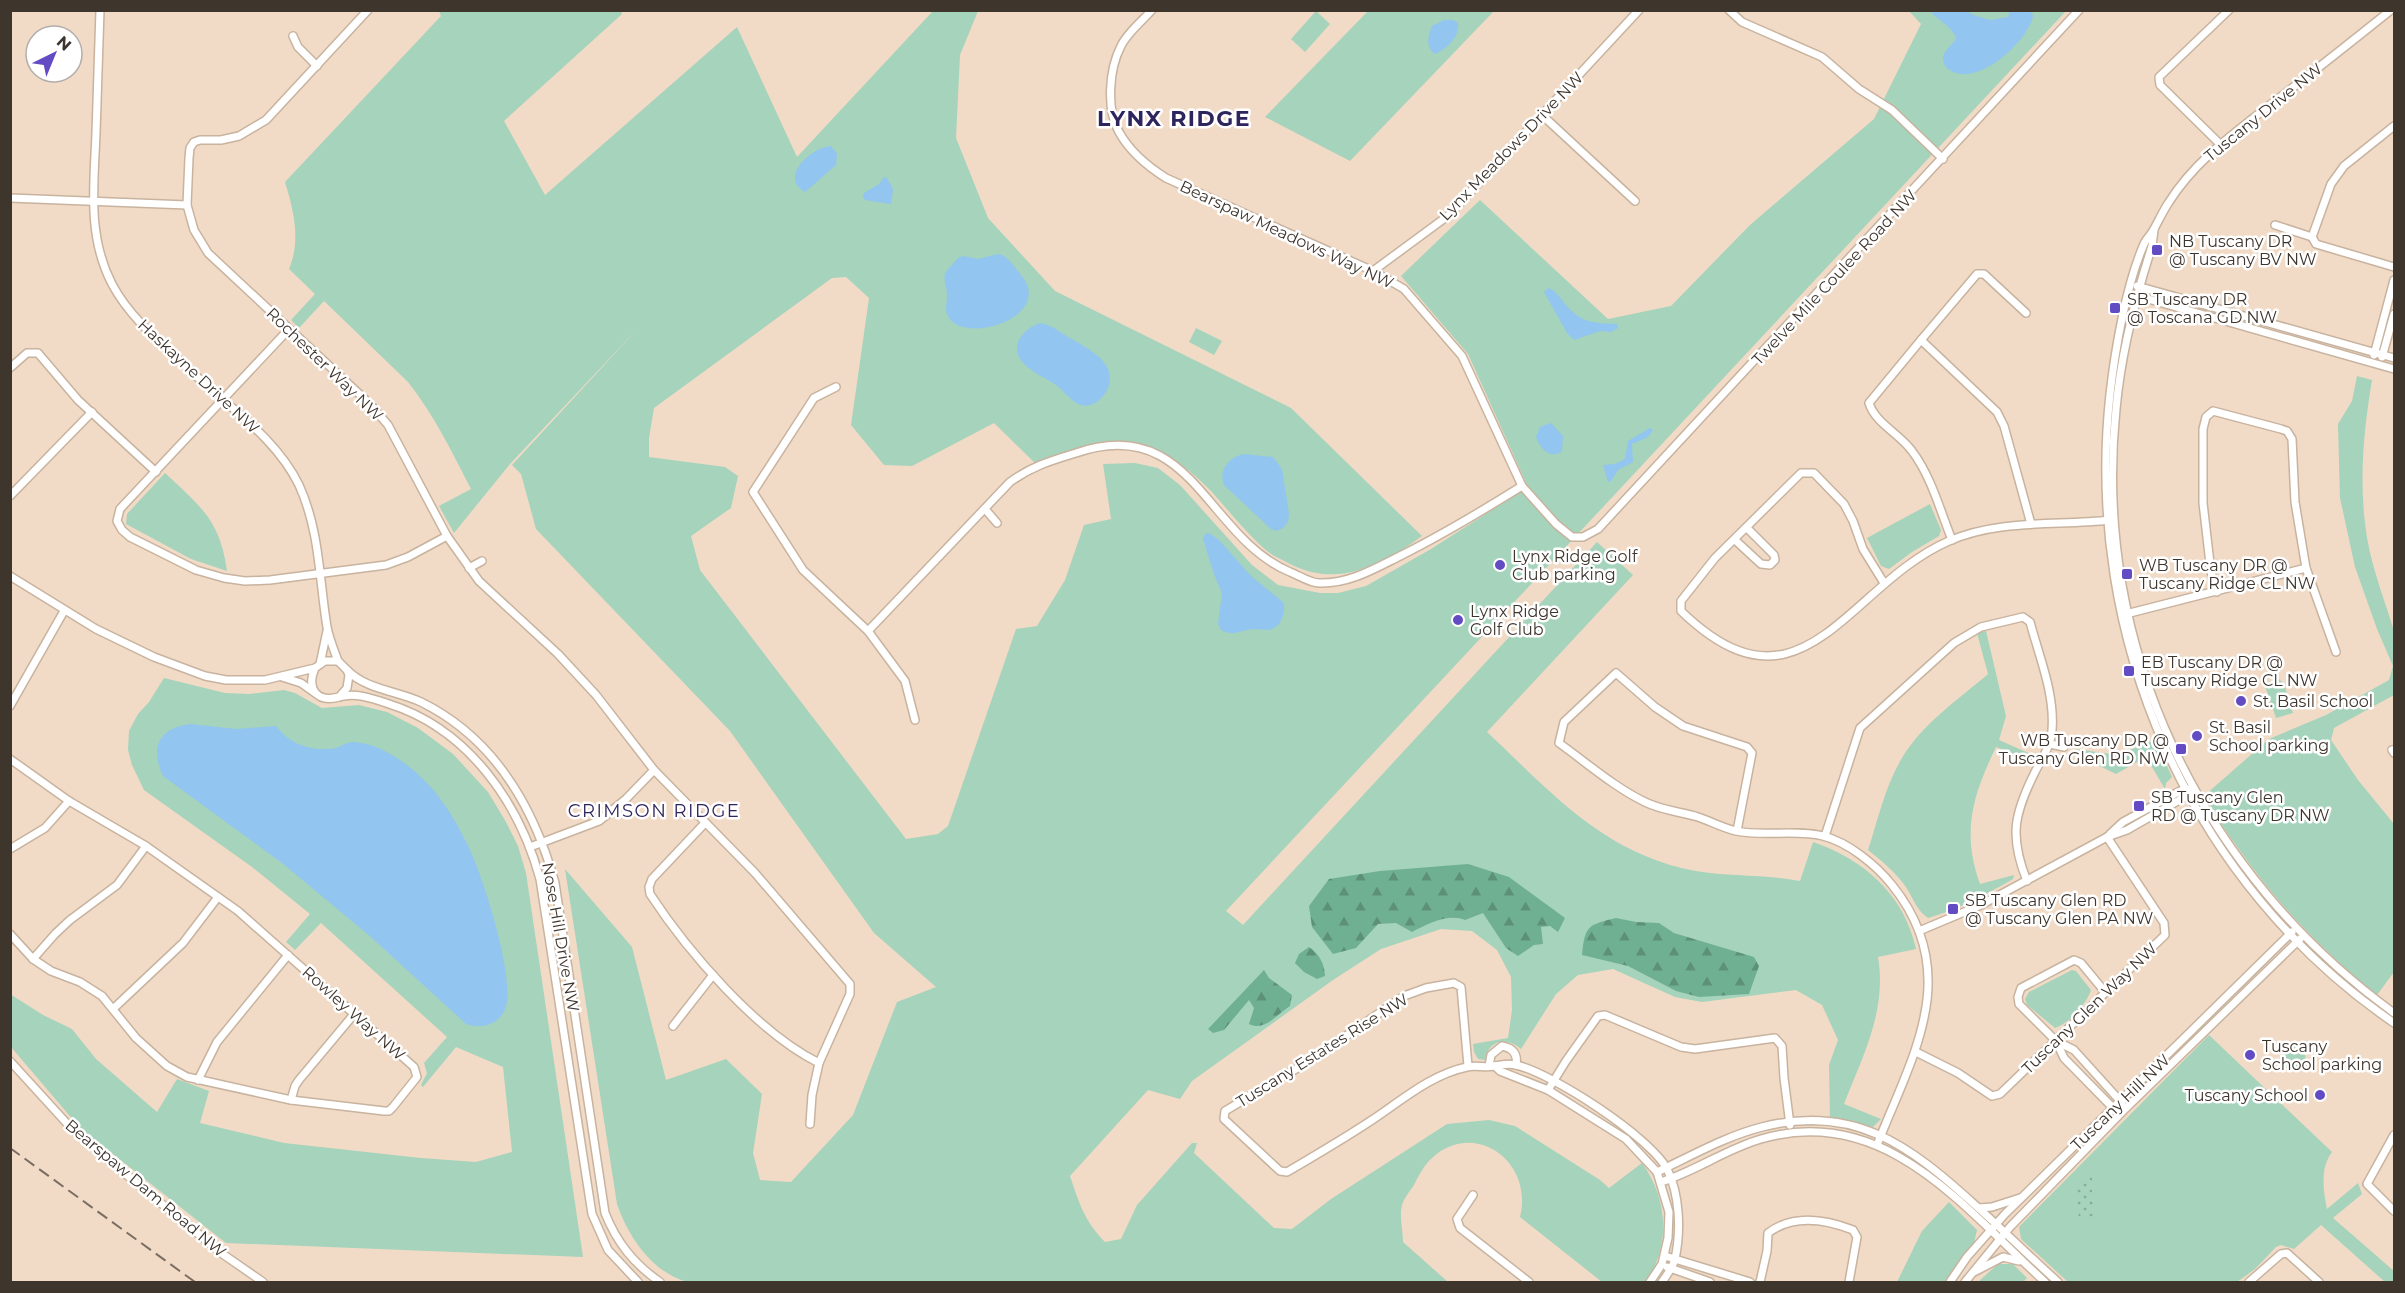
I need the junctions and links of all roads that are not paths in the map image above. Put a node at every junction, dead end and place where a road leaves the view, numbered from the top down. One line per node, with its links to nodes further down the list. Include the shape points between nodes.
1 (100, 10): 17 (street, Haskayne Drive NW)
2 (368, 10): 10 (street)
3 (1152, 10): 23 (street, Bearspaw Meadows Way NW, via 1122,43 1113,64 1112,107 1118,131 1133,153 1166,178)
4 (1639, 10): 11 (street, Lynx Meadows Drive NW)
5 (1729, 10): 14 (street, via 1742,22 1822,57 1892,110)
6 (2079, 10): 14 (street, Twelve Mile Coulee Road NW)
7 (2229, 10): 13 (street, via 2159,77 2160,85)
8 (2390, 11): 13 (street, Tuscany Drive NW)
9 (293, 36): 10 (street)
10 (317, 66): 18 (street, via 253,130 221,140 194,142 189,158)
11 (1542, 116): 16 (street); 23 (street, Lynx Meadows Drive NW, via 1449,215)
12 (2394, 126): 21 (street, via 2344,166 2331,184)
13 (2220, 144): 20 (street, Tuscany Drive NW, via 2187,176)
14 (1943, 159): 50 (street, Twelve Mile Coulee Road NW, via 1598,529)
15 (10, 198): 17 (street)
16 (1635, 201)
17 (93, 202): 18 (street); 39 (street, Haskayne Drive NW, via 102,262 128,308)
18 (187, 206): 30 (street, Rochester Way NW, via 194,230 208,253)
19 (2275, 225): 21 (street)
20 (2154, 230): 25 (street, Tuscany Drive NW, via 2145,242); 26 (street, Tuscany Drive NW)
21 (2312, 237): 22 (street, via 2316,244)
22 (2394, 267)
23 (1372, 271): 42 (street, Bearspaw Meadows Way NW, via 1404,289 1462,356)
24 (2394, 280): 32 (street)
25 (2132, 284): 26 (street); 27 (street, Tuscany Drive NW)
26 (2140, 287): 27 (street, Tuscany Drive NW); 32 (street)
27 (2133, 294): 35 (street); 45 (street, Tuscany Drive NW, via 2115,411)
28 (2026, 314): 31 (street, via 1984,274 1977,274)
29 (2394, 314): 33 (street)
30 (289, 329): 39 (street); 49 (street, Rochester Way NW, via 388,425)
31 (1921, 340): 47 (street, via 1997,412); 52 (street, via 1869,403 1872,413 1912,450)
32 (2374, 353): 33 (street); 35 (street)
33 (2383, 355): 34 (street); 35 (street)
34 (2394, 358)
35 (2376, 363): 37 (street)
36 (10, 369): 40 (street, via 27,352 38,353)
37 (2394, 369)
38 (836, 387): 63 (street, via 814,398 753,492 803,570)
39 (224, 400): 41 (street); 56 (street, Haskayne Drive NW, via 261,433 299,485 315,529)
40 (92, 412): 41 (street); 43 (street)
41 (156, 472): 56 (street, via 120,509 117,521 130,537 196,570 224,578 270,580)
42 (1522, 486): 44 (street, via 1445,534 1363,576 1318,584 1275,566 1254,551 1181,470 1131,444 1100,444 1031,468 1010,482); 50 (street, Bearspaw Meadows Way NW, via 1556,524 1572,537)
43 (10, 496)
44 (985, 509): 46 (street); 63 (street)
45 (2110, 520): 47 (street); 61 (street, Tuscany Drive NW)
46 (997, 523)
47 (2031, 524): 52 (street)
48 (1747, 528): 51 (street); 51 (street, via 1774,555 1770,565 1761,564); 58 (street, via 1801,473 1814,473 1844,504 1863,549)
49 (447, 536): 54 (street, Rochester Way NW); 56 (street, via 386,565)
50 (1583, 537)
51 (1734, 540): 58 (street, via 1681,601 1681,611 1733,650 1766,656 1810,645)
52 (1952, 540): 58 (street)
53 (482, 561): 54 (street)
54 (469, 568): 76 (street, Rochester Way NW, via 596,695)
55 (2306, 568): 59 (street); 59 (street, via 2295,502 2292,439 2287,431 2213,411 2206,417 2203,429 2203,503); 64 (street)
56 (322, 574): 62 (street, Haskayne Drive NW)
57 (10, 576): 60 (street)
58 (1884, 583)
59 (2217, 592): 61 (street)
60 (64, 611): 68 (street, via 181,669 226,680); 71 (street)
61 (2124, 615): 77 (street, Tuscany Drive NW, via 2145,699); 78 (street, Tuscany Drive NW)
62 (327, 628): 65 (street, Haskayne Drive NW); 66 (street, Haskayne Drive NW)
63 (868, 631): 72 (street, via 905,681)
64 (2336, 652)
65 (338, 661): 66 (street, via 325,661); 67 (street)
66 (318, 666): 68 (street); 69 (street, via 311,681)
67 (347, 669): 70 (street, via 349,682); 84 (street, Nose Hill Drive NW, via 360,682 397,692 435,710 467,732 509,778)
68 (282, 677): 69 (street)
69 (317, 694): 70 (street, via 327,699)
70 (339, 698): 86 (street, Nose Hill Drive NW, via 359,696 396,706 431,723 459,744 503,794)
71 (10, 705)
72 (915, 720)
73 (2050, 744): 74 (street); 82 (street, via 2052,713 2030,622 2023,617 1981,627 1954,643 1860,728); 88 (street, via 2021,802 2016,824 2015,844)
74 (2064, 747)
75 (10, 759): 79 (street, Rowley Way NW)
76 (654, 770): 80 (street, Rochester Way NW); 84 (street, via 599,821)
77 (2184, 789): 78 (street); 83 (street, via 2123,822)
78 (2191, 793): 83 (street, via 2127,830); 90 (street, Tuscany Drive NW, via 2244,867); 93 (street, Tuscany Drive NW, via 2238,872)
79 (69, 801): 85 (street, Rowley Way NW); 87 (street, via 45,828)
80 (705, 823): 98 (street, via 652,879 649,890); 108 (street, Rochester Way NW, via 762,881 850,984 850,994)
81 (1737, 831): 81 (street, via 1646,803 1559,743 1564,722 1616,673 1683,726 1748,747 1752,753); 82 (street)
82 (1825, 836): 91 (street, via 1883,873 1906,902)
83 (2107, 837): 88 (street); 99 (street, Tuscany Glen Way NW, via 2163,923 2165,935)
84 (543, 842): 86 (street); 145 (street, Nose Hill Drive NW, via 555,883 605,1213 624,1249 641,1269)
85 (146, 846): 89 (street, Rowley Way NW); 97 (street, via 117,885 70,920)
86 (530, 847): 144 (street, Nose Hill Drive NW, via 540,879 592,1214 608,1250)
87 (10, 849)
88 (2028, 880): 91 (street)
89 (218, 897): 96 (street, Rowley Way NW); 100 (street, via 183,943)
90 (2296, 928): 93 (street, Tuscany Hill NW); 94 (street, Tuscany Drive NW)
91 (1919, 931): 106 (street, via 1929,988)
92 (10, 933): 97 (street, Rowley Way NW)
93 (2290, 934): 95 (street, Tuscany Drive NW); 116 (street, Tuscany Hill NW)
94 (2303, 935): 95 (street, Tuscany Hill NW); 102 (street, Tuscany Drive NW)
95 (2297, 941): 103 (street, Tuscany Drive NW); 118 (street, Tuscany Hill NW)
96 (288, 955): 101 (street, Rowley Way NW); 112 (street, via 227,1027)
97 (33, 959): 100 (street, Rowley Way NW, via 91,988)
98 (713, 975): 104 (street); 108 (street, via 779,1037)
99 (2105, 992): 105 (street, Tuscany Glen Way NW); 105 (street, via 2074,960 2021,988 2019,1004)
100 (113, 1009): 112 (street, Rowley Way NW, via 126,1029 167,1066)
101 (355, 1013): 115 (street, via 299,1080); 115 (street, Rowley Way NW, via 414,1067 417,1077 389,1110)
102 (2394, 1013)
103 (2394, 1023)
104 (673, 1026)
105 (2055, 1041): 106 (street, Tuscany Glen Way NW, via 2000,1094 1992,1096); 116 (street, via 2074,1050); 117 (street, via 2064,1058)
106 (1916, 1052): 122 (street)
107 (10, 1061): 143 (street, Bearspaw Dam Road NW, via 89,1144 224,1255)
108 (819, 1063): 120 (street)
109 (1516, 1065): 111 (street, Tuscany Estates Rise NW); 111 (street, Tuscany Estates Rise NW, via 1515,1053 1502,1046 1491,1055); 113 (street, Tuscany Estates Rise NW)
110 (1468, 1066): 110 (street, Tuscany Estates Rise NW, via 1436,1078 1287,1172 1280,1172 1224,1119 1225,1111 1311,1060 1385,1007 1426,988 1455,983 1461,987); 111 (street, Tuscany Estates Rise NW)
111 (1492, 1066): 114 (street, Tuscany Estates Rise NW)
112 (198, 1080): 115 (street, Rowley Way NW)
113 (1553, 1081): 114 (street); 119 (street, via 1598,1016 1605,1015 1681,1047 1695,1049 1775,1038 1782,1046); 125 (street, Tuscany Estates Rise NW, via 1632,1131)
114 (1548, 1090): 126 (street, Tuscany Estates Rise NW, via 1626,1139)
115 (291, 1100)
116 (2122, 1101): 117 (street, Tuscany Hill NW); 118 (street)
117 (2114, 1108): 118 (street); 130 (street, Tuscany Hill NW)
118 (2123, 1111): 135 (street, Tuscany Hill NW)
119 (1790, 1122): 121 (street); 122 (street, via 1844,1123); 125 (street, via 1735,1136)
120 (810, 1124)
121 (1791, 1132): 124 (street, via 1842,1133); 127 (street, via 1737,1148)
122 (1881, 1135): 124 (street); 131 (street, via 1925,1161)
123 (2394, 1135): 132 (street, via 2367,1184)
124 (1877, 1145): 134 (street, via 1931,1176)
125 (1666, 1167): 126 (street); 127 (street, Tuscany Estates Rise NW)
126 (1657, 1172): 128 (street, Tuscany Estates Rise NW)
127 (1671, 1179): 128 (street); 138 (street, Tuscany Estates Rise NW, via 1677,1211)
128 (1661, 1182): 137 (street, Tuscany Estates Rise NW, via 1669,1212)
129 (1473, 1195): 146 (street, via 1457,1219 1460,1228)
130 (2022, 1197): 131 (street); 133 (street, Tuscany Hill NW)
131 (1979, 1208): 133 (street)
132 (2394, 1211)
133 (1996, 1224): 134 (street, Tuscany Hill NW); 135 (street)
134 (1989, 1231): 136 (street); 153 (street, Tuscany Hill NW)
135 (2005, 1233): 136 (street, Tuscany Hill NW); 155 (street)
136 (1999, 1240): 139 (street); 142 (street, Tuscany Hill NW)
137 (1665, 1256): 138 (street); 140 (street, Tuscany Estates Rise NW)
138 (1675, 1260): 141 (street, Tuscany Estates Rise NW); 150 (street)
139 (2024, 1263): 142 (street, via 2003,1257); 154 (street)
140 (1662, 1264): 141 (street); 147 (street, Tuscany Estates Rise NW)
141 (1671, 1269): 148 (street, Tuscany Estates Rise NW); 149 (street)
142 (1967, 1279)
143 (263, 1282)
144 (638, 1282)
145 (660, 1282)
146 (1529, 1282)
147 (1650, 1282)
148 (1662, 1282)
149 (1710, 1282)
150 (1750, 1282)
151 (1760, 1282): 152 (street, via 1768,1233 1777,1226 1800,1220 1822,1221 1853,1230 1857,1237)
152 (1850, 1282)
153 (1950, 1282)
154 (2045, 1282)
155 (2058, 1282)
156 (2249, 1282): 157 (street, via 2287,1252)
157 (2319, 1282)

